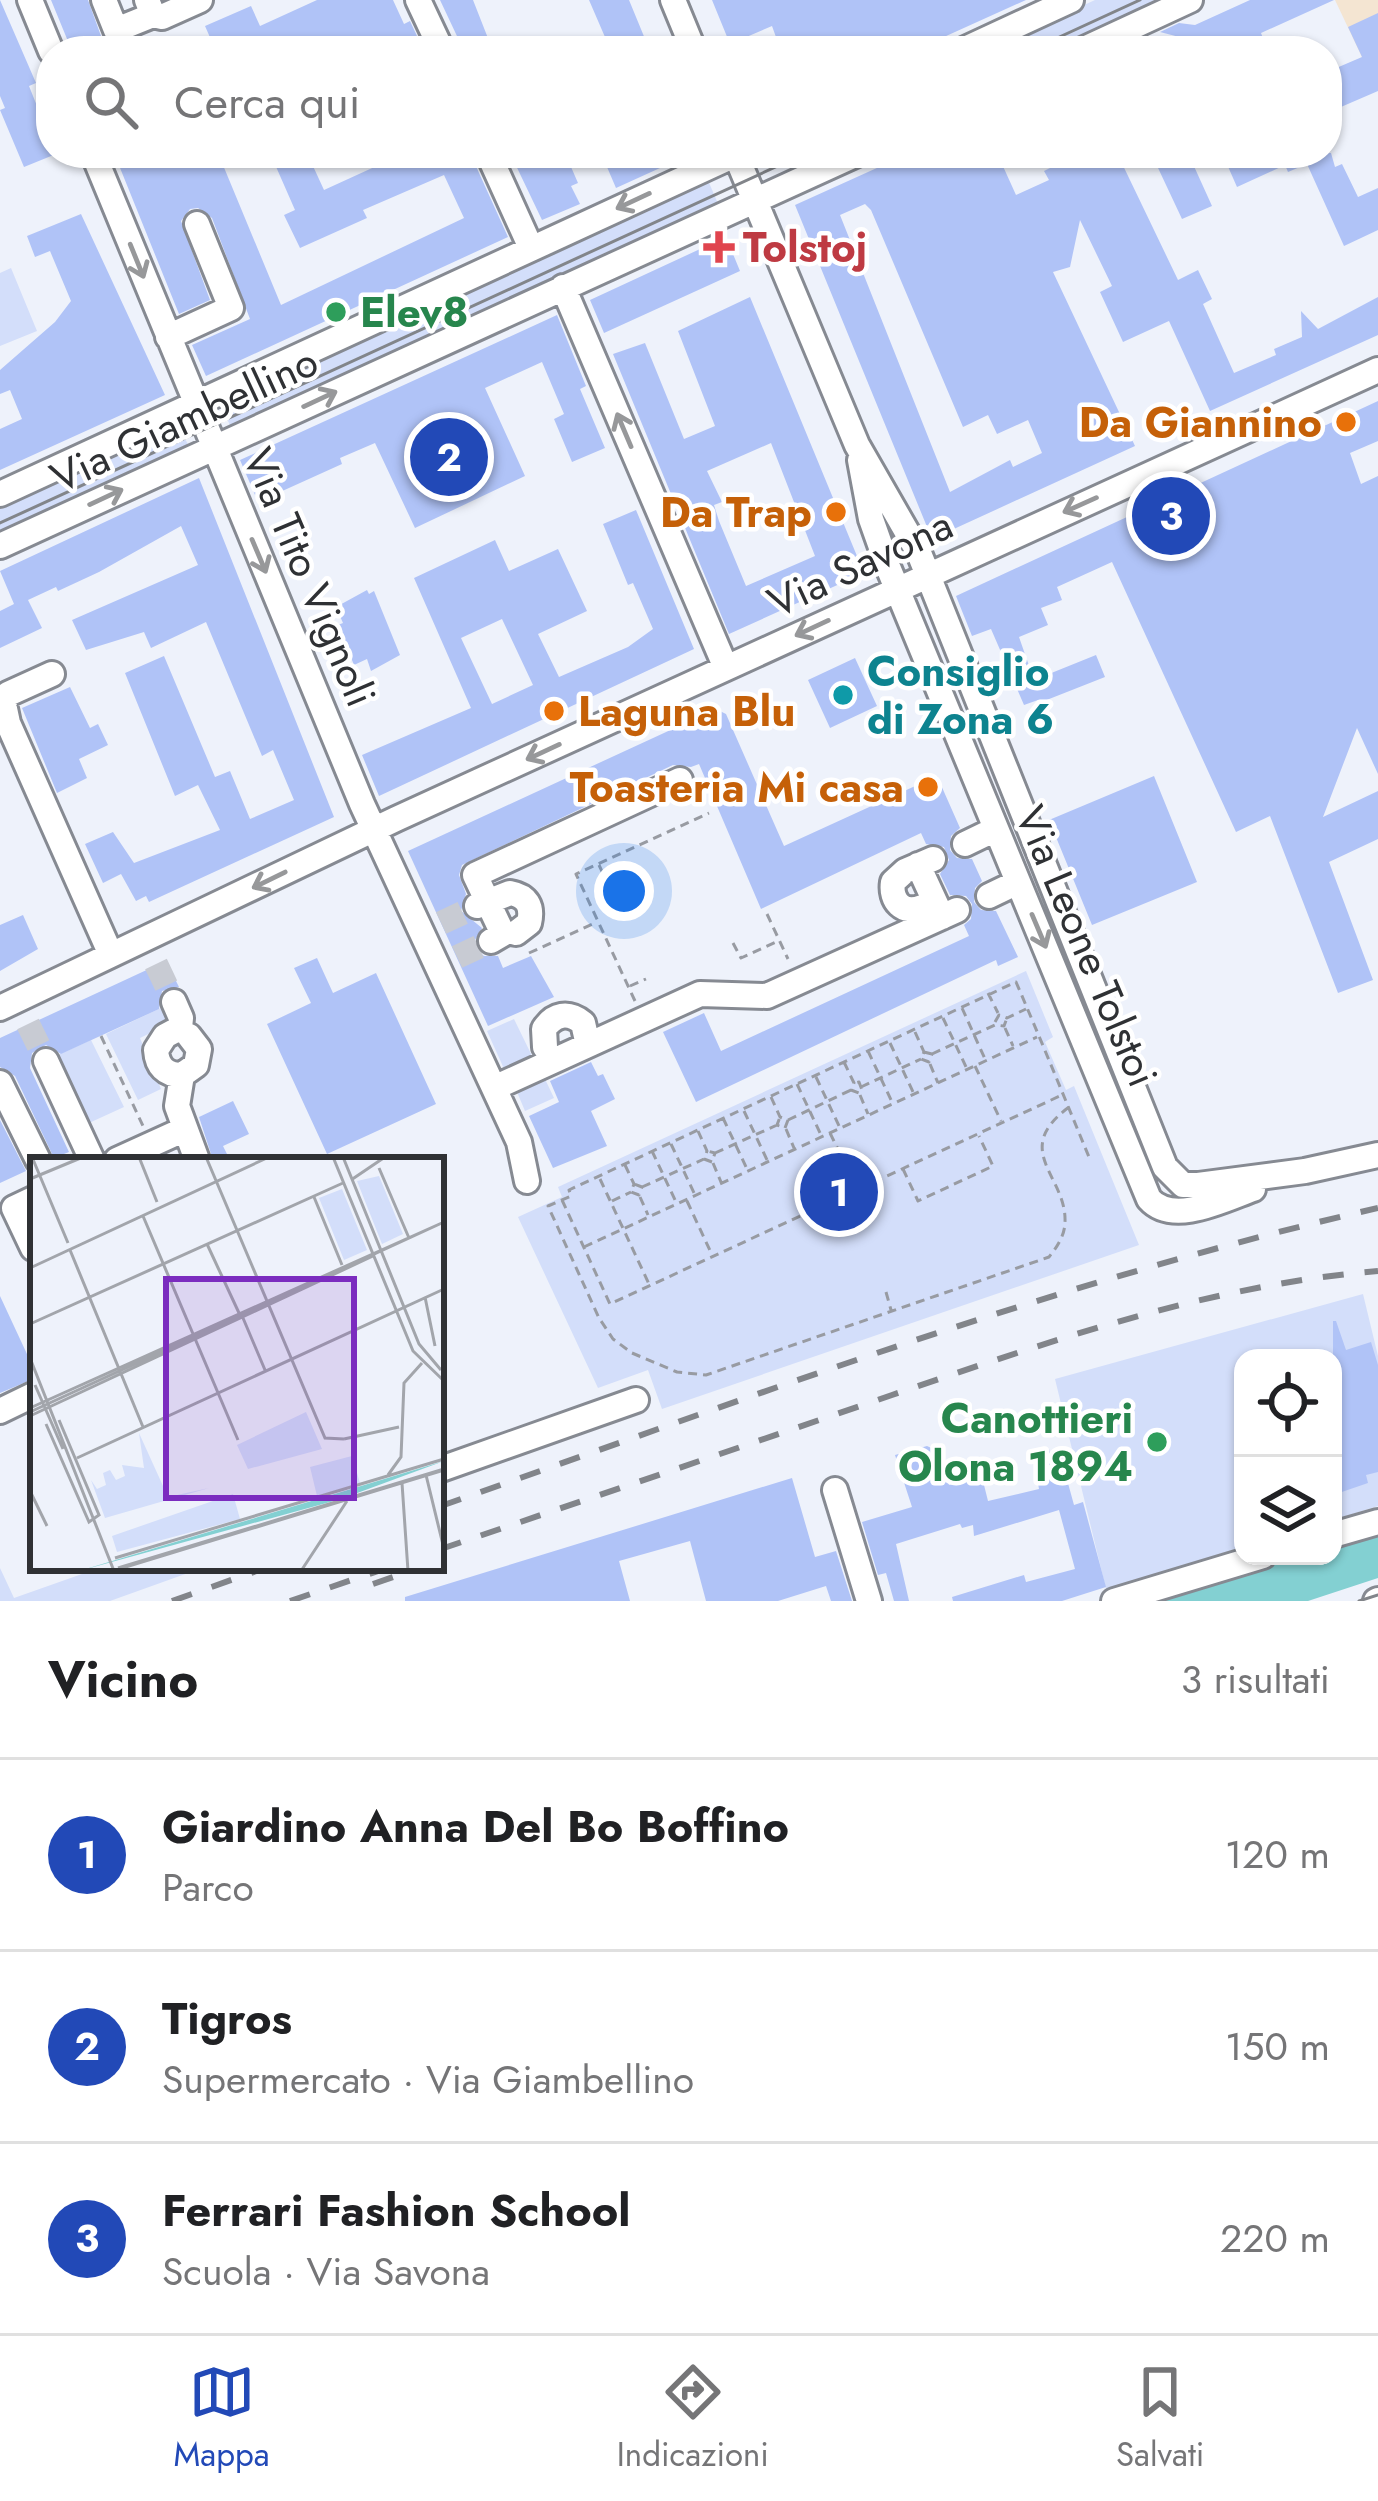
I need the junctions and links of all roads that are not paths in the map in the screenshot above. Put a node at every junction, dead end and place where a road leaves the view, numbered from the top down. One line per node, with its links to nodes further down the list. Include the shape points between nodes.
1 (30, 0): 9 (street)
2 (104, 0): 8 (street, via 116,30)
3 (200, 0): 8 (street)
4 (418, 0): 10 (street)
5 (673, 0): 11 (street)
6 (1071, 0): 12 (street)
7 (1190, 0): 13 (street)
8 (154, 11)
9 (45, 36)
10 (435, 36)
11 (688, 36)
12 (993, 36)
13 (1112, 36)
14 (99, 168): 23 (street, Via Tito Vignoli, one-way to 23)
15 (495, 168): 21 (street)
16 (705, 168): 21 (street, Via Giambellino, one-way to 21)
17 (742, 168): 19 (street, Via Leone Tolstoi)
18 (826, 168): 19 (street, Via Giambellino)
19 (755, 200): 22 (street, Via Giambellino); 26 (street, Via Leone Tolstoi)
20 (197, 224): 23 (street, via 231,308)
21 (531, 248): 25 (street, Via Giambellino)
22 (563, 287): 27 (street, Via Giambellino, one-way to 22); 34 (street, one-way to 22)
23 (168, 337): 25 (street, Via Tito Vignoli)
24 (1378, 370): 30 (street, Via Savona, one-way to 30)
25 (195, 404): 27 (street, Via Tito Vignoli); 28 (street, Via Giambellino)
26 (857, 446): 30 (street, Via Leone Tolstoi); 31 (street, Via Leone Tolstoi, via 871,519)
27 (213, 448): 29 (street, Via Giambellino, one-way to 27); 40 (street, Via Tito Vignoli, one-way to 40)
28 (0, 494)
29 (0, 546)
30 (928, 574): 31 (street, Via Savona); 32 (street, Via Leone Tolstoi)
31 (898, 589): 33 (street, Via Leone Tolstoi); 34 (street, Via Savona, one-way to 34)
32 (952, 635): 33 (street, via 950,664 977,737); 36 (street, Via Leone Tolstoi)
33 (921, 645): 38 (street, Via Leone Tolstoi)
34 (726, 668): 40 (street, Via Savona, one-way to 40)
35 (52, 674): 49 (street, via 8,694 4,704)
36 (1008, 776): 38 (street, Via Leone Tolstoi, via 993,768); 62 (street, Via Leone Tolstoi)
37 (680, 780): 44 (street, via 475,875)
38 (977, 784): 39 (street, Via Leone Tolstoi)
39 (996, 829): 41 (street); 42 (street, Via Leone Tolstoi)
40 (375, 830): 46 (street, Via Savona, one-way to 46); 60 (street, via 447,961)
41 (965, 844)
42 (1018, 881): 43 (street); 63 (street, Via Leone Tolstoi, one-way to 63)
43 (989, 896)
44 (481, 904): 47 (street, via 503,934); 48 (street, via 510,893 525,899)
45 (940, 911): 45 (street, via 926,862 898,875 892,891 899,905); 55 (street, via 767,996 700,994)
46 (145, 939): 49 (street, Via Savona); 50 (street)
47 (491, 941)
48 (522, 943)
49 (111, 955): 52 (street, Via Savona)
50 (156, 964)
51 (174, 1002): 58 (street, via 180,1028 159,1042 157,1058 166,1072)
52 (9, 1004): 53 (street)
53 (28, 1024)
54 (189, 1036): 58 (street, via 199,1058)
55 (588, 1045): 56 (street, via 583,1023 567,1015 544,1029); 60 (street)
56 (545, 1047)
57 (46, 1061): 66 (street)
58 (182, 1075): 61 (street)
59 (0, 1083): 65 (street)
60 (494, 1088): 70 (street)
61 (183, 1130): 67 (street); 68 (street)
62 (1150, 1130): 63 (street, Via Leone Tolstoi); 69 (street, Via Leone Tolstoi, via 1165,1167 1183,1185)
63 (1125, 1138): 69 (street, Via Leone Tolstoi, via 1157,1208 1186,1210)
64 (1378, 1155): 69 (street)
65 (37, 1157)
66 (91, 1157)
67 (123, 1157)
68 (196, 1157)
69 (1305, 1171)
70 (536, 1187)
71 (30, 1200): 72 (street, via 14,1208)
72 (30, 1242)
73 (30, 1396): 75 (street)
74 (636, 1400): 76 (street)
75 (0, 1411)
76 (444, 1468)
77 (835, 1490): 81 (street)
78 (1378, 1522): 79 (street)
79 (1342, 1532)
80 (1234, 1565): 82 (street)
81 (869, 1601)
82 (1114, 1601)

